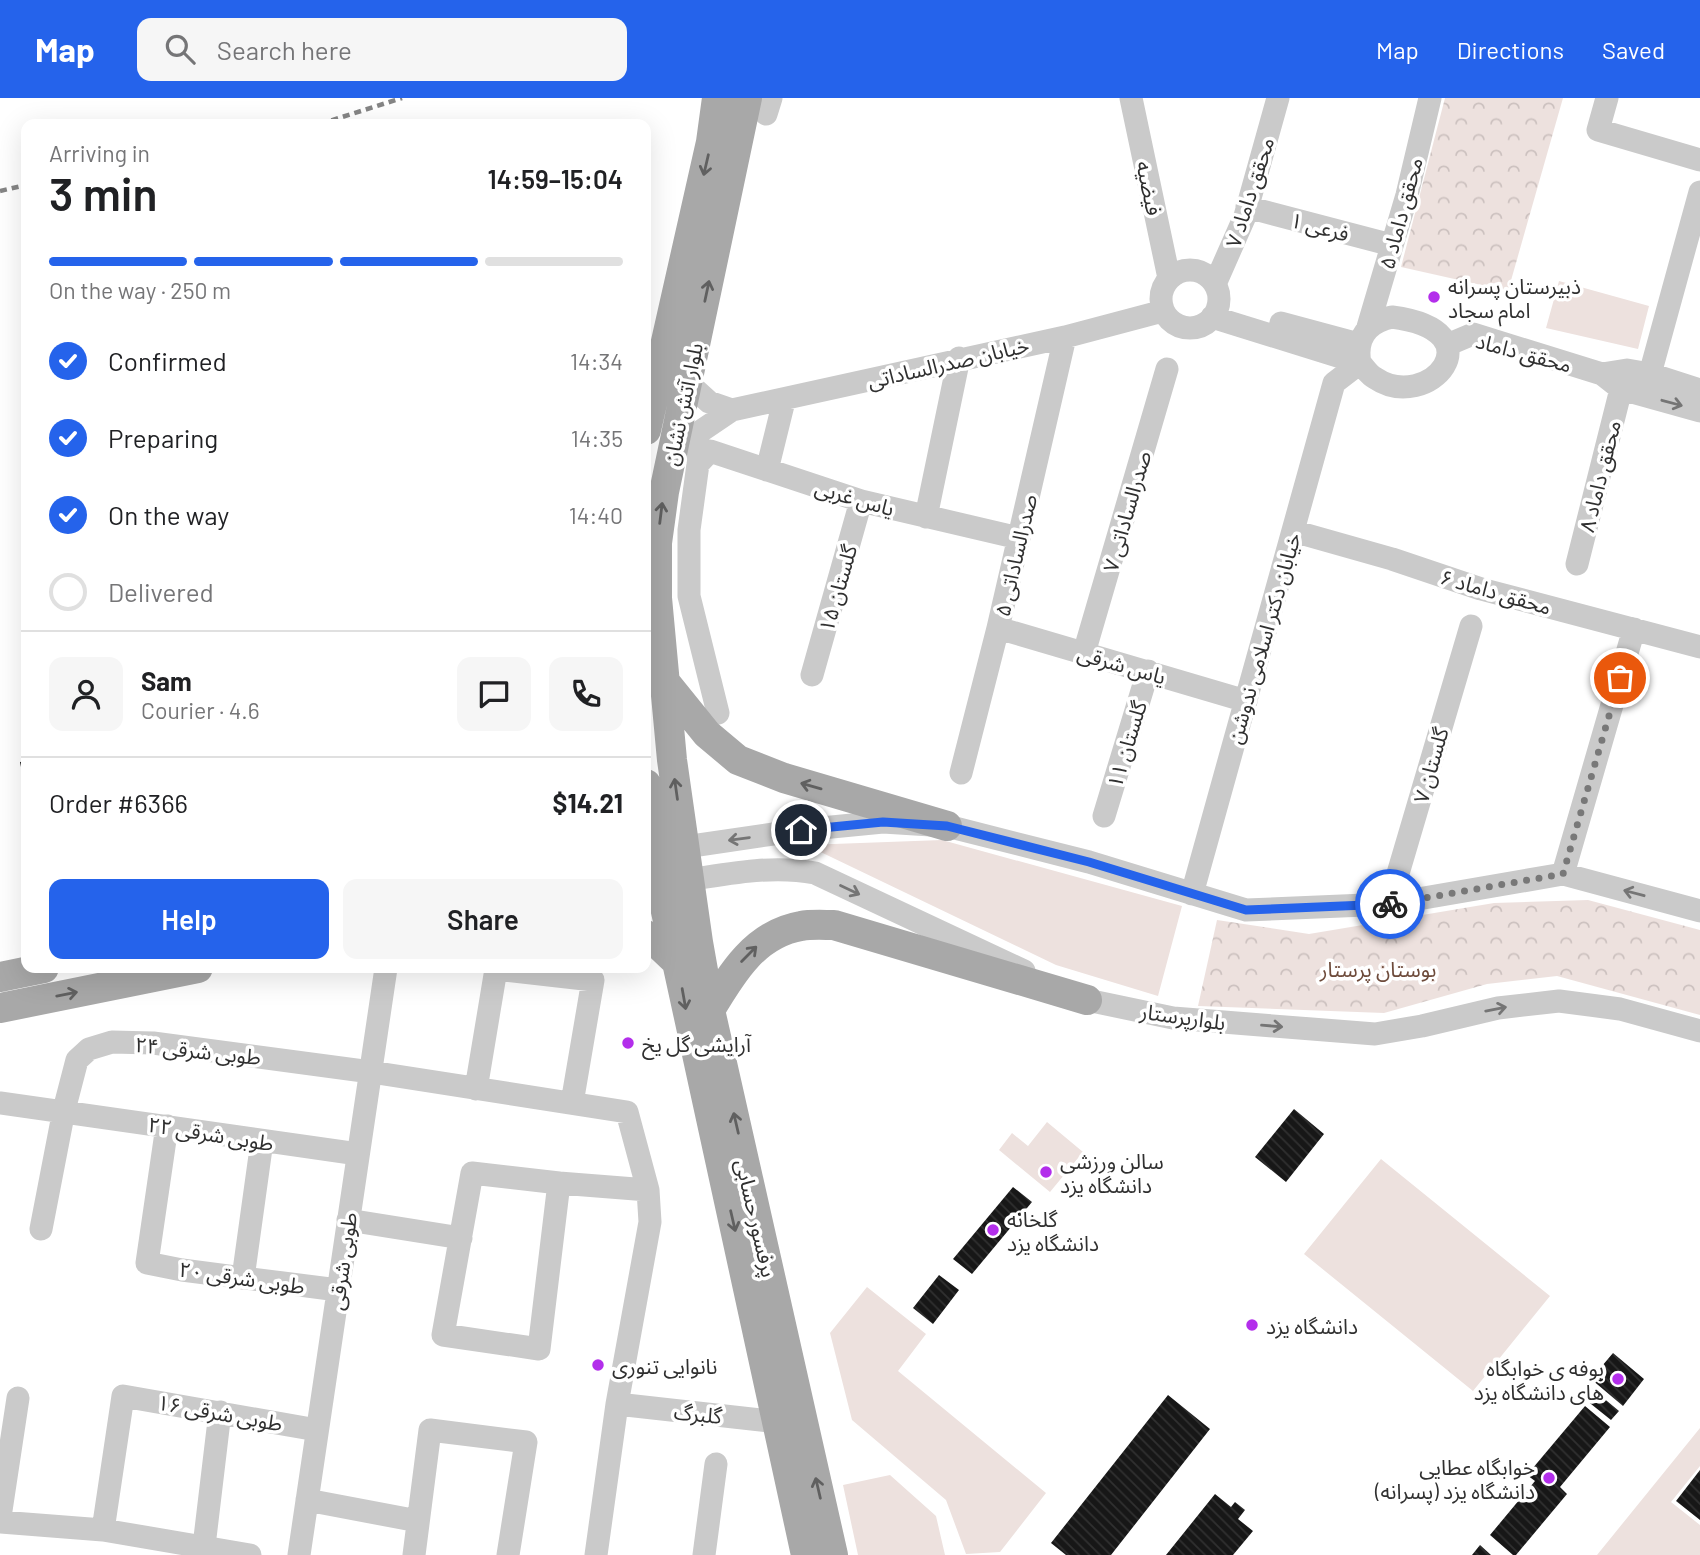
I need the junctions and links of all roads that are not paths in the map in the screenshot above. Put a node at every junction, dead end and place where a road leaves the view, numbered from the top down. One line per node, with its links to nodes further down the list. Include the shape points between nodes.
1 (717, 98): 25 (main road, بلوار آتش نشان, one-way to 25)
2 (1131, 98): 11 (street, فیضیه)
3 (1278, 98): 9 (street, محقق داماد ۷)
4 (1430, 98): 10 (street, محقق داماد ۵)
5 (1607, 98): 7 (street, via 1598,130)
6 (761, 103): 21 (main road, بلوار آتش نشان, one-way to 6)
7 (1700, 160)
8 (1700, 192): 20 (street)
9 (1247, 207): 10 (street, فرعی ۱); 12 (street, محقق داماد ۷)
10 (1392, 245): 15 (street, محقق داماد ۵)
11 (1169, 278): 12 (street, via 1177,272 1202,272); 13 (street, via 1161,293)
12 (1215, 302): 13 (street, via 1206,323 1189,328 1173,322); 15 (street)
13 (1163, 311): 14 (street, خیابان صدرالساداتی)
14 (1065, 337): 17 (street, خیابان صدرالساداتی); 33 (street, صدرالساداتی ۵)
15 (1362, 345): 16 (street, via 1380,320 1392,317 1434,329); 16 (street, via 1374,378 1389,385 1416,385 1438,376 1445,369); 32 (street, خيابان دکتر اسلامی ندوشن, via 1334,383)
16 (1447, 345): 19 (street, محقق داماد, via 1472,334)
17 (959, 358): 24 (street, خیابان صدرالساداتی); 31 (street)
18 (1167, 369): 41 (street, صدرالساداتی ۷)
19 (1602, 374): 20 (street, محقق داماد, via 1628,370); 22 (street, محقق داماد)
20 (1650, 374): 23 (street, محقق داماد)
21 (687, 382): 26 (street, via 709,402); 28 (main road, بلوار آتش نشان)
22 (1621, 389): 27 (street, محقق داماد, one-way to 27); 34 (street, محقق داماد ۸)
23 (1700, 390)
24 (784, 401): 26 (street, خیابان صدرالساداتی); 29 (street)
25 (651, 408)
26 (732, 410): 28 (street, via 698,433)
27 (1700, 411)
28 (669, 467): 36 (main road, بلوار آتش نشان, one-way to 28, via 657,543)
29 (767, 470): 30 (street, یاس غربی); 35 (street, یاس غربی, via 710,451 698,464 690,530)
30 (862, 501): 31 (street, یاس غربی); 43 (street, گلستان ۱۵)
31 (926, 517): 33 (street, یاس غربی)
32 (1293, 531): 39 (street, محقق داماد ۶, via 1482,589); 45 (street, خيابان دکتر اسلامی ندوشن)
33 (1019, 538): 38 (street, صدرالساداتی ۵)
34 (1577, 564)
35 (693, 610): 36 (street); 46 (street)
36 (659, 616): 44 (main road, بلوار آتش نشان)
37 (1471, 626): 58 (street, گلستان ۷)
38 (998, 628): 41 (street, یاس شرقی); 47 (street, صدرالساداتی ۵)
39 (1634, 629): 40 (street, محقق داماد ۶); 54 (street)
40 (1700, 647)
41 (1084, 653): 42 (street, یاس شرقی)
42 (1148, 671): 45 (street, یاس شرقی); 48 (street, گلستان ۱۱)
43 (812, 676)
44 (665, 682): 49 (main road, one-way to 44, via 783,778 738,760 707,734); 51 (main road, بلوار آتش نشان, one-way to 44)
45 (1245, 701): 57 (street, خيابان دکتر اسلامی ندوشن)
46 (718, 713)
47 (961, 773)
48 (1104, 816)
49 (947, 826): 50 (street, via 883,822); 57 (street)
50 (801, 830): 51 (street, one-way to 51); 53 (street, via 789,846)
51 (685, 847): 52 (main road); 55 (main road, بلوار آتش نشان)
52 (651, 855): 56 (main road)
53 (808, 872): 55 (street, بلوارپرستار, via 792,868); 69 (street, بلوارپرستار, one-way to 69)
54 (1563, 874): 58 (street); 59 (street, one-way to 54)
55 (689, 880): 56 (main road); 71 (main road, پرفسور حسابی)
56 (653, 885): 61 (main road, پرفسور حسابی)
57 (1192, 894): 58 (street, via 1246,910)
58 (1389, 904)
59 (1700, 911)
60 (651, 940): 61 (main road)
61 (678, 964): 91 (main road, پرفسور حسابی, one-way to 91)
62 (21, 973): 67 (main road)
63 (148, 973): 68 (main road)
64 (385, 973): 73 (street, طوبی شرقی)
65 (495, 973): 74 (street)
66 (536, 973): 76 (street, via 593,980)
67 (0, 977)
68 (97, 978): 70 (main road, one-way to 68)
69 (1087, 1000): 71 (main road, one-way to 69, via 745,957 770,935 802,925 834,925); 72 (street, بلوارپرستار, one-way to 72, via 1173,1018 1375,1034 1559,1000 1620,1009)
70 (0, 1007)
71 (710, 1010): 106 (main road, پرفسور حسابی, one-way to 71)
72 (1700, 1031)
73 (371, 1072): 74 (street, طوبی شرقی ۲۴); 77 (street, طوبی شرقی ۲۴, via 153,1043 112,1042 89,1049 77,1060); 80 (street, طوبی شرقی)
74 (476, 1088): 76 (street, طوبی شرقی ۲۴)
75 (0, 1103): 77 (street, طوبی شرقی ۲۲)
76 (572, 1103): 82 (street, طوبی شرقی ۲۴, via 627,1112)
77 (64, 1110): 78 (street, طوبی شرقی ۲۲); 84 (street, طوبی شرقی ۲۴)
78 (167, 1125): 79 (street, طوبی شرقی ۲۲); 86 (street, طوبی شرقی ۲۰, via 147,1263)
79 (262, 1141): 80 (street, طوبی شرقی ۲۲); 86 (street)
80 (358, 1154): 83 (street, طوبی شرقی)
81 (559, 1183): 82 (street); 85 (street, via 472,1173); 85 (street, via 539,1349 443,1335)
82 (648, 1190): 89 (street, via 650,1222)
83 (348, 1220): 85 (street); 87 (street, طوبی شرقی)
84 (41, 1229)
85 (461, 1238)
86 (243, 1278): 87 (street, طوبی شرقی ۲۰)
87 (338, 1290): 92 (street, طوبی شرقی)
88 (18, 1398): 95 (street)
89 (617, 1404): 91 (street, گلبرگ); 103 (street)
90 (220, 1412): 92 (street, طوبی شرقی ۱۶); 97 (street, طوبی شرقی ۱۶, via 123,1396); 98 (street)
91 (778, 1422): 105 (main road, پرفسور حسابی)
92 (317, 1430): 94 (street, طوبی شرقی)
93 (716, 1464): 104 (street)
94 (307, 1500): 96 (street); 100 (street, طوبی شرقی)
95 (0, 1520): 97 (street)
96 (418, 1521): 101 (street); 102 (street, via 429,1430 526,1442)
97 (103, 1531): 98 (street)
98 (204, 1546): 99 (street)
99 (250, 1555)
100 (299, 1555)
101 (414, 1555)
102 (508, 1555)
103 (596, 1555)
104 (704, 1555)
105 (806, 1555)
106 (833, 1555)

